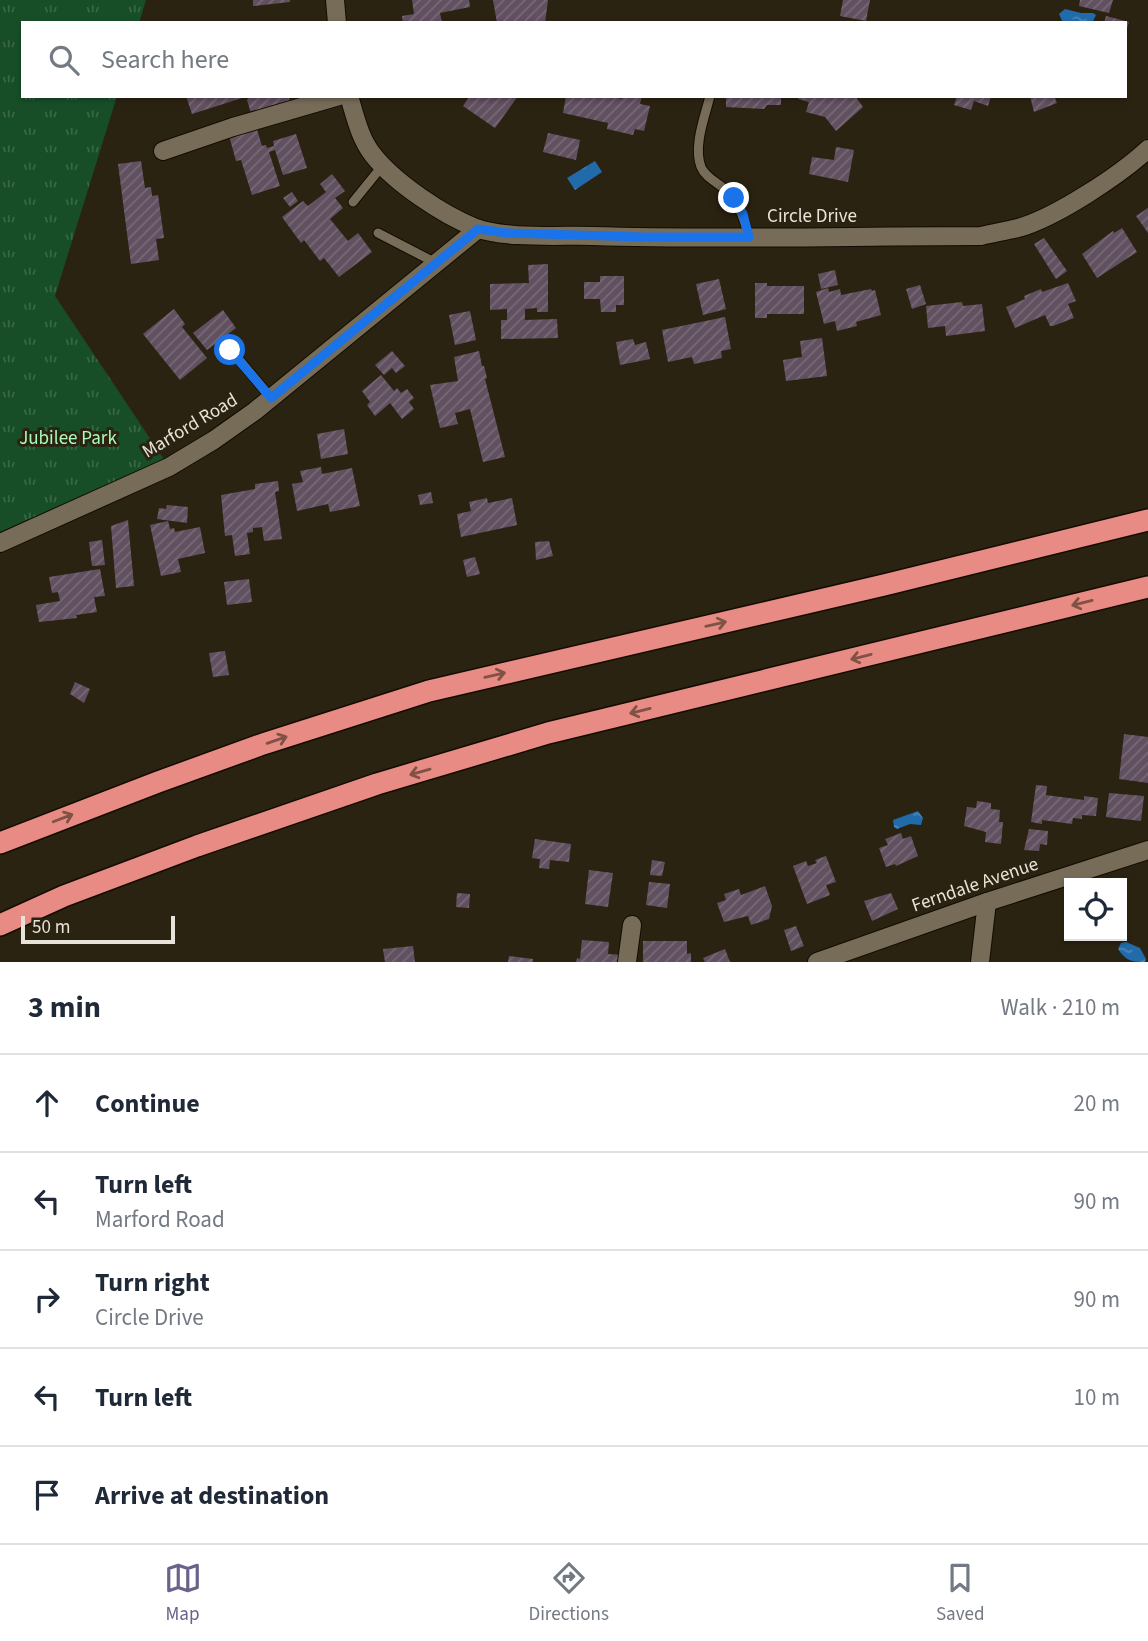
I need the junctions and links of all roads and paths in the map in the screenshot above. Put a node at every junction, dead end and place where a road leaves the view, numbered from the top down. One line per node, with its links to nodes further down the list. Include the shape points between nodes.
1 (335, 0): 2 (street)
2 (337, 21)
3 (332, 98): 7 (street)
4 (350, 98): 8 (street, Circle Drive, via 362,136)
5 (710, 98): 12 (lane, via 700,166 734,198)
6 (1148, 149): 12 (street, Circle Drive, via 1050,216 1020,228 981,236)
7 (163, 151)
8 (383, 165): 9 (lane); 10 (street, Circle Drive, via 441,211)
9 (354, 202)
10 (478, 229): 12 (street, Circle Drive); 13 (street, Marford Road)
11 (378, 233): 13 (lane)
12 (749, 237)
13 (436, 263): 15 (street, Marford Road)
14 (230, 350): 15 (lane)
15 (271, 398): 17 (street, Marford Road, via 169,467)
16 (1148, 520): 19 (highway, one-way to 16, via 263,744 429,691)
17 (0, 543)
18 (1148, 587): 22 (highway, one-way to 22, via 548,733 377,784 197,846)
19 (0, 844)
20 (1148, 850): 21 (street, Ferndale Avenue)
21 (987, 902): 25 (street, Ferndale Avenue); 26 (street)
22 (0, 925)
23 (632, 925): 24 (street)
24 (627, 962)
25 (817, 962)
26 (980, 962)

